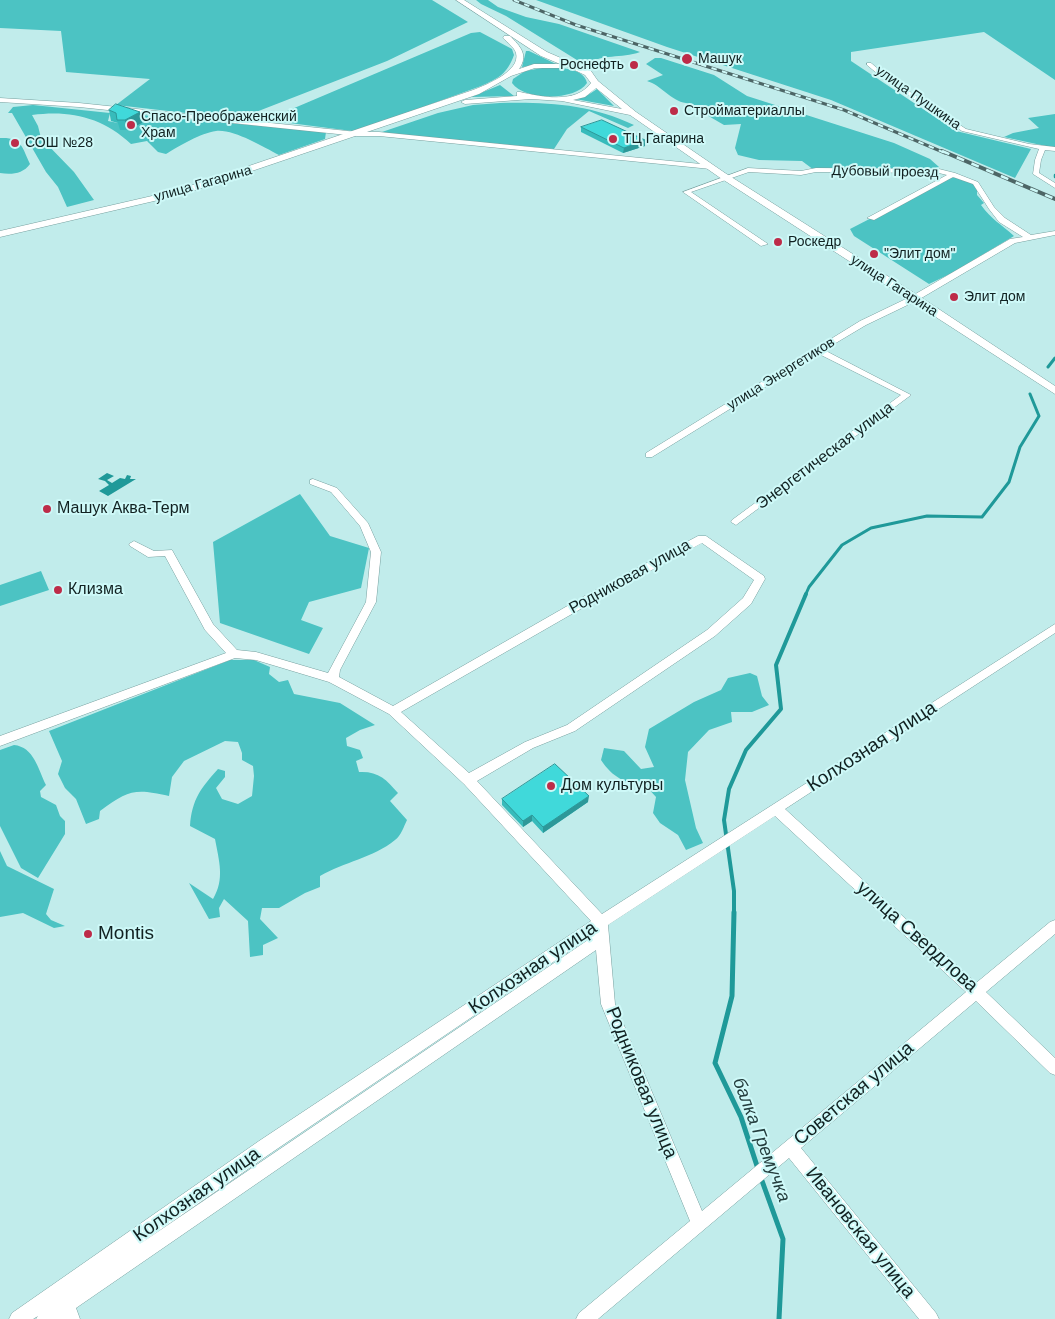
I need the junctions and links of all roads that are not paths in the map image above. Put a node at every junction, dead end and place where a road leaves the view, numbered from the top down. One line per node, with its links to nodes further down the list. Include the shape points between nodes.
1 (451, 0): 5 (main road, via 516,46 521,58)
2 (459, 0): 4 (main road, улица Гагарина, via 528,44)
3 (869, 64): 13 (street, улица Пушкина, via 964,130)
4 (574, 68): 5 (main road, via 534,66); 6 (main road, улица Гагарина, via 588,73)
5 (509, 82): 7 (main road); 11 (main road)
6 (595, 83): 8 (main road, via 582,94); 10 (main road, улица Гагарина)
7 (529, 97): 8 (main road); 11 (main road, via 464,102)
8 (552, 99): 10 (main road, улица Гагарина)
9 (0, 100): 12 (street, via 80,105)
10 (633, 114): 15 (main road, улица Гагарина)
11 (401, 119): 12 (main road, улица Гагарина)
12 (357, 134): 15 (street); 21 (main road, улица Гагарина, via 181,192)
13 (1043, 148): 14 (street, улица Пушкина); 18 (street, via 1036,174)
14 (1055, 149)
15 (711, 167): 17 (main road, улица Гагарина)
16 (953, 174): 17 (street, Дубовый проезд, via 748,170); 19 (street, Дубовый проезд); 22 (street, via 976,183 1002,220)
17 (725, 177): 23 (street, Дубовый проезд, via 686,192); 24 (main road, улица Гагарина)
18 (1055, 186)
19 (871, 218)
20 (1055, 233): 22 (street, улица Энергетиков)
21 (0, 234)
22 (1030, 238): 24 (street, улица Энергетиков, via 1013,241)
23 (764, 244)
24 (915, 298): 25 (street, улица Энергетиков, via 864,323); 26 (main road, улица Гагарина)
25 (819, 351): 27 (street, улица Энергетиков); 29 (street, Энергетическая улица, via 907,396)
26 (1055, 390)
27 (650, 455)
28 (313, 482): 33 (street, via 334,490 364,525 376,552 371,602 334,670)
29 (736, 522)
30 (134, 544): 32 (street, via 152,555 168,552 209,627)
31 (1055, 628): 37 (street, Колхозная улица)
32 (234, 654): 33 (street, via 256,656); 35 (street)
33 (333, 679): 34 (street)
34 (393, 711): 36 (street); 36 (street, Родниковая улица, via 702,538 760,579 747,601 711,633 571,728 529,745)
35 (0, 741)
36 (468, 780): 39 (street)
37 (776, 809): 39 (street, Колхозная улица); 40 (street, улица Свердлова)
38 (1055, 926): 40 (street, Советская улица)
39 (602, 927): 43 (street, Родниковая улица, via 608,1004); 44 (street, Колхозная улица, via 593,944)
40 (976, 992): 41 (street, улица Свердлова); 42 (street, Советская улица)
41 (1055, 1068)
42 (790, 1147): 43 (street, Советская улица); 48 (street, Ивановская улица)
43 (699, 1224): 47 (street, Советская улица)
44 (66, 1305): 45 (street, Колхозная улица); 46 (street, Колхозная улица)
45 (18, 1319)
46 (45, 1319)
47 (585, 1319)
48 (930, 1319)

